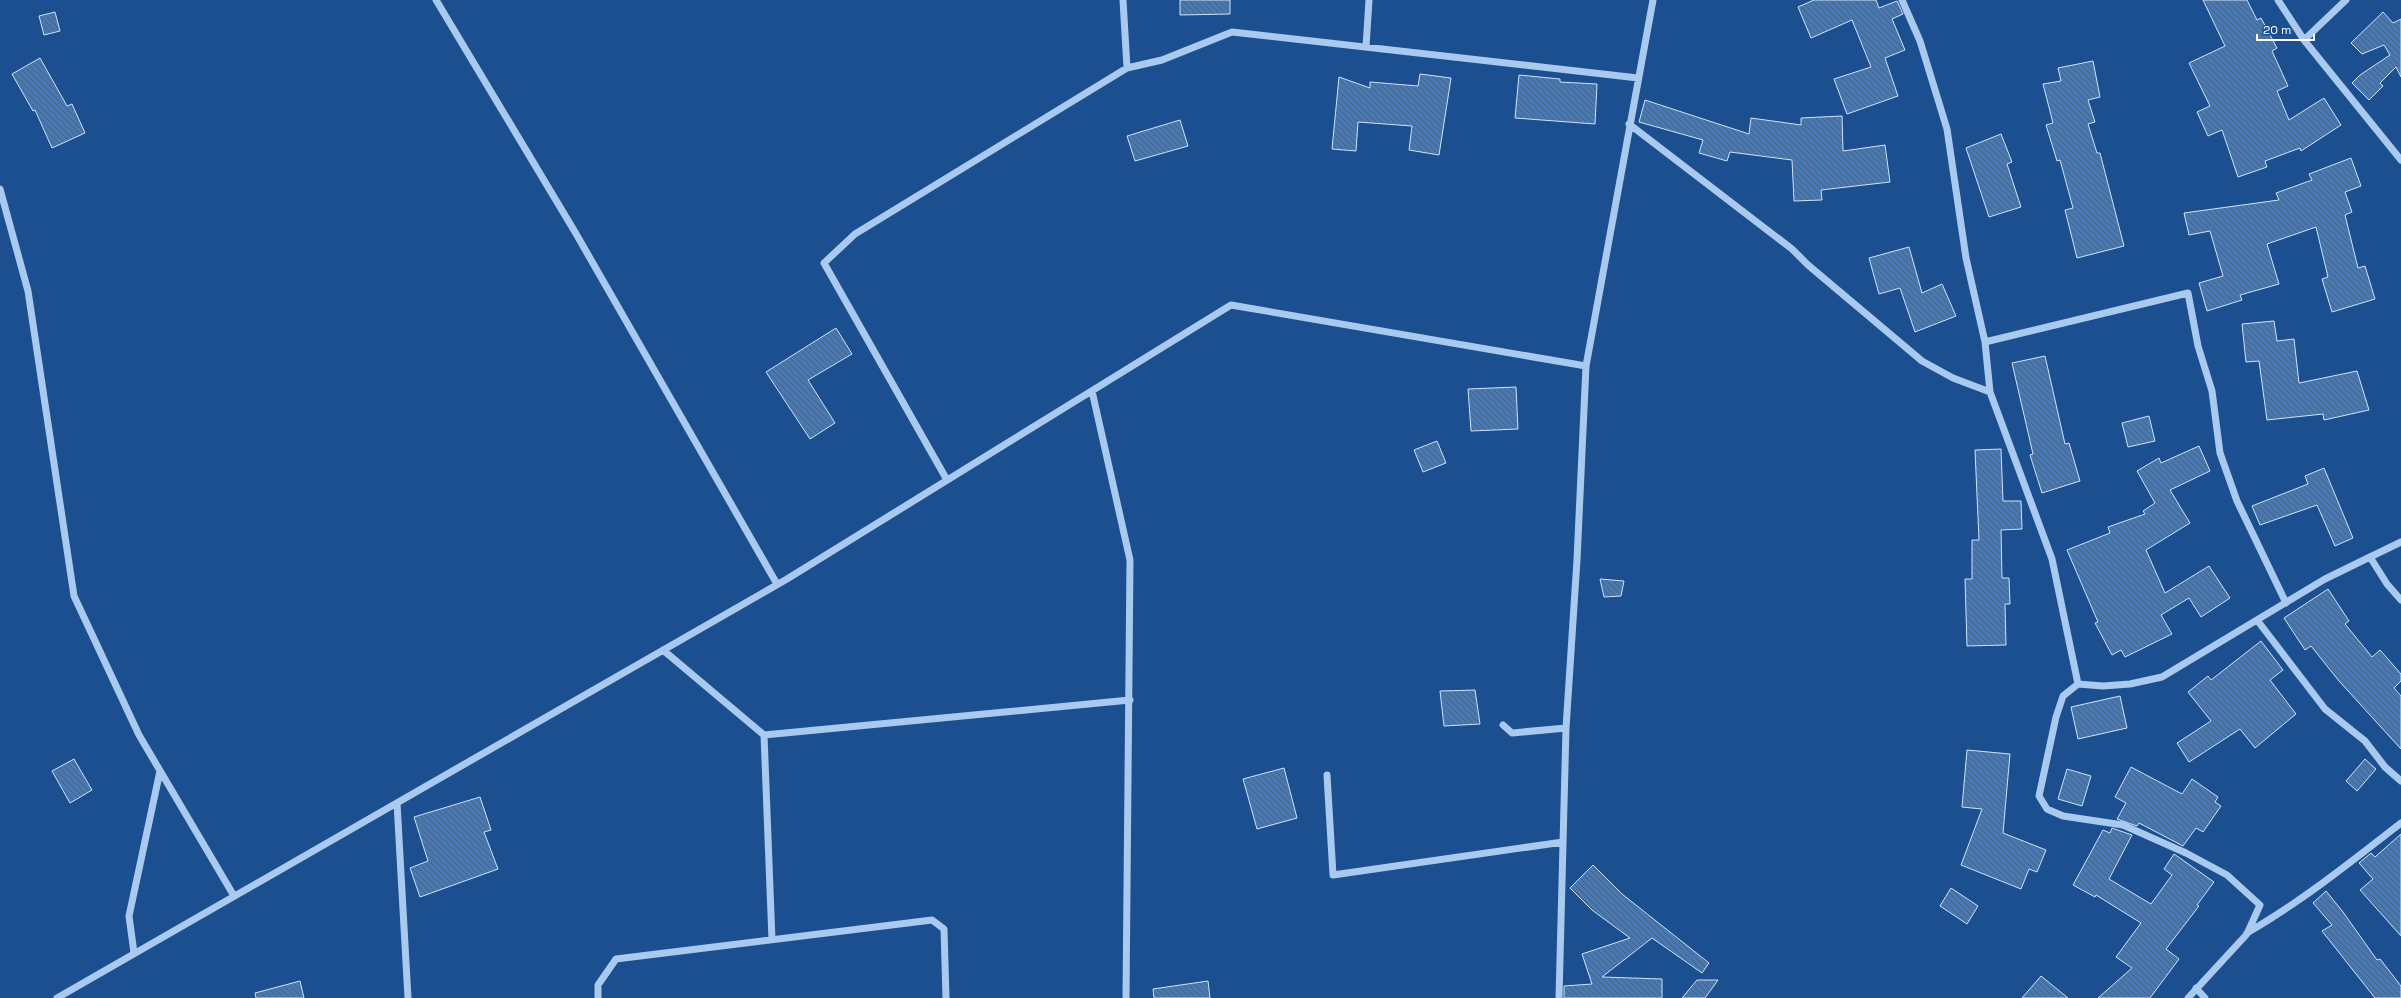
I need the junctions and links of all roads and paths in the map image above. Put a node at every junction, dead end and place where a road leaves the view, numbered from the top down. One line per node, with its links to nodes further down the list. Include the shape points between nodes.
1 (436, 0): 22 (street, via 575,232)
2 (1123, 0): 10 (street)
3 (1369, 0): 9 (street)
4 (1653, 0): 11 (street)
5 (1902, 0): 15 (street, via 1920,41 1947,129 1966,258)
6 (2278, 0): 8 (street)
7 (2346, 0): 8 (street)
8 (2304, 40): 13 (street)
9 (1366, 47): 10 (street, via 1232,32 1162,60); 11 (street)
10 (1127, 68): 19 (street, via 855,234 824,263)
11 (1638, 78): 12 (street)
12 (1629, 124): 16 (street); 18 (street, via 1792,249 1922,361 1953,378)
13 (2401, 160)
14 (0, 189): 32 (street, via 28,291 74,596 139,735)
15 (1985, 342): 18 (street); 24 (street, via 2188,293 2198,346 2212,391 2220,453 2237,501)
16 (1586, 366): 17 (street, via 1231,305); 30 (street, via 1578,560)
17 (1092, 391): 19 (street); 28 (street, via 1130,560)
18 (1990, 392): 27 (street, via 2052,559)
19 (947, 480): 22 (street)
20 (2401, 542): 21 (street)
21 (2370, 557): 23 (street); 24 (street, via 2325,579)
22 (777, 584): 26 (street)
23 (2401, 600)
24 (2286, 603): 25 (street)
25 (2257, 620): 27 (street, via 2162,677 2103,686); 34 (street, via 2325,709 2365,741 2385,767)
26 (663, 650): 31 (street); 35 (street)
27 (2078, 684): 39 (street, via 2063,696 2056,716 2039,796 2047,809 2063,816 2123,825 2186,853 2227,875 2260,905)
28 (1130, 700): 31 (street); 47 (street)
29 (1503, 726): 30 (street, via 1512,733)
30 (1566, 728): 37 (street)
31 (764, 735): 40 (street)
32 (160, 771): 38 (street); 41 (street, via 129,916)
33 (1327, 775): 37 (street, via 1333,875)
34 (2401, 781)
35 (397, 802): 38 (street); 44 (street)
36 (2401, 823): 39 (street, via 2280,914)
37 (1563, 842): 48 (street)
38 (234, 896): 41 (street)
39 (2247, 934): 42 (street)
40 (772, 940): 45 (street, via 616,959 598,985); 46 (street, via 932,920 944,929)
41 (134, 953): 43 (street)
42 (2196, 988): 49 (street); 50 (street)
43 (57, 998)
44 (408, 998)
45 (598, 998)
46 (946, 998)
47 (1126, 998)
48 (1559, 998)
49 (2188, 998)
50 (2204, 998)

